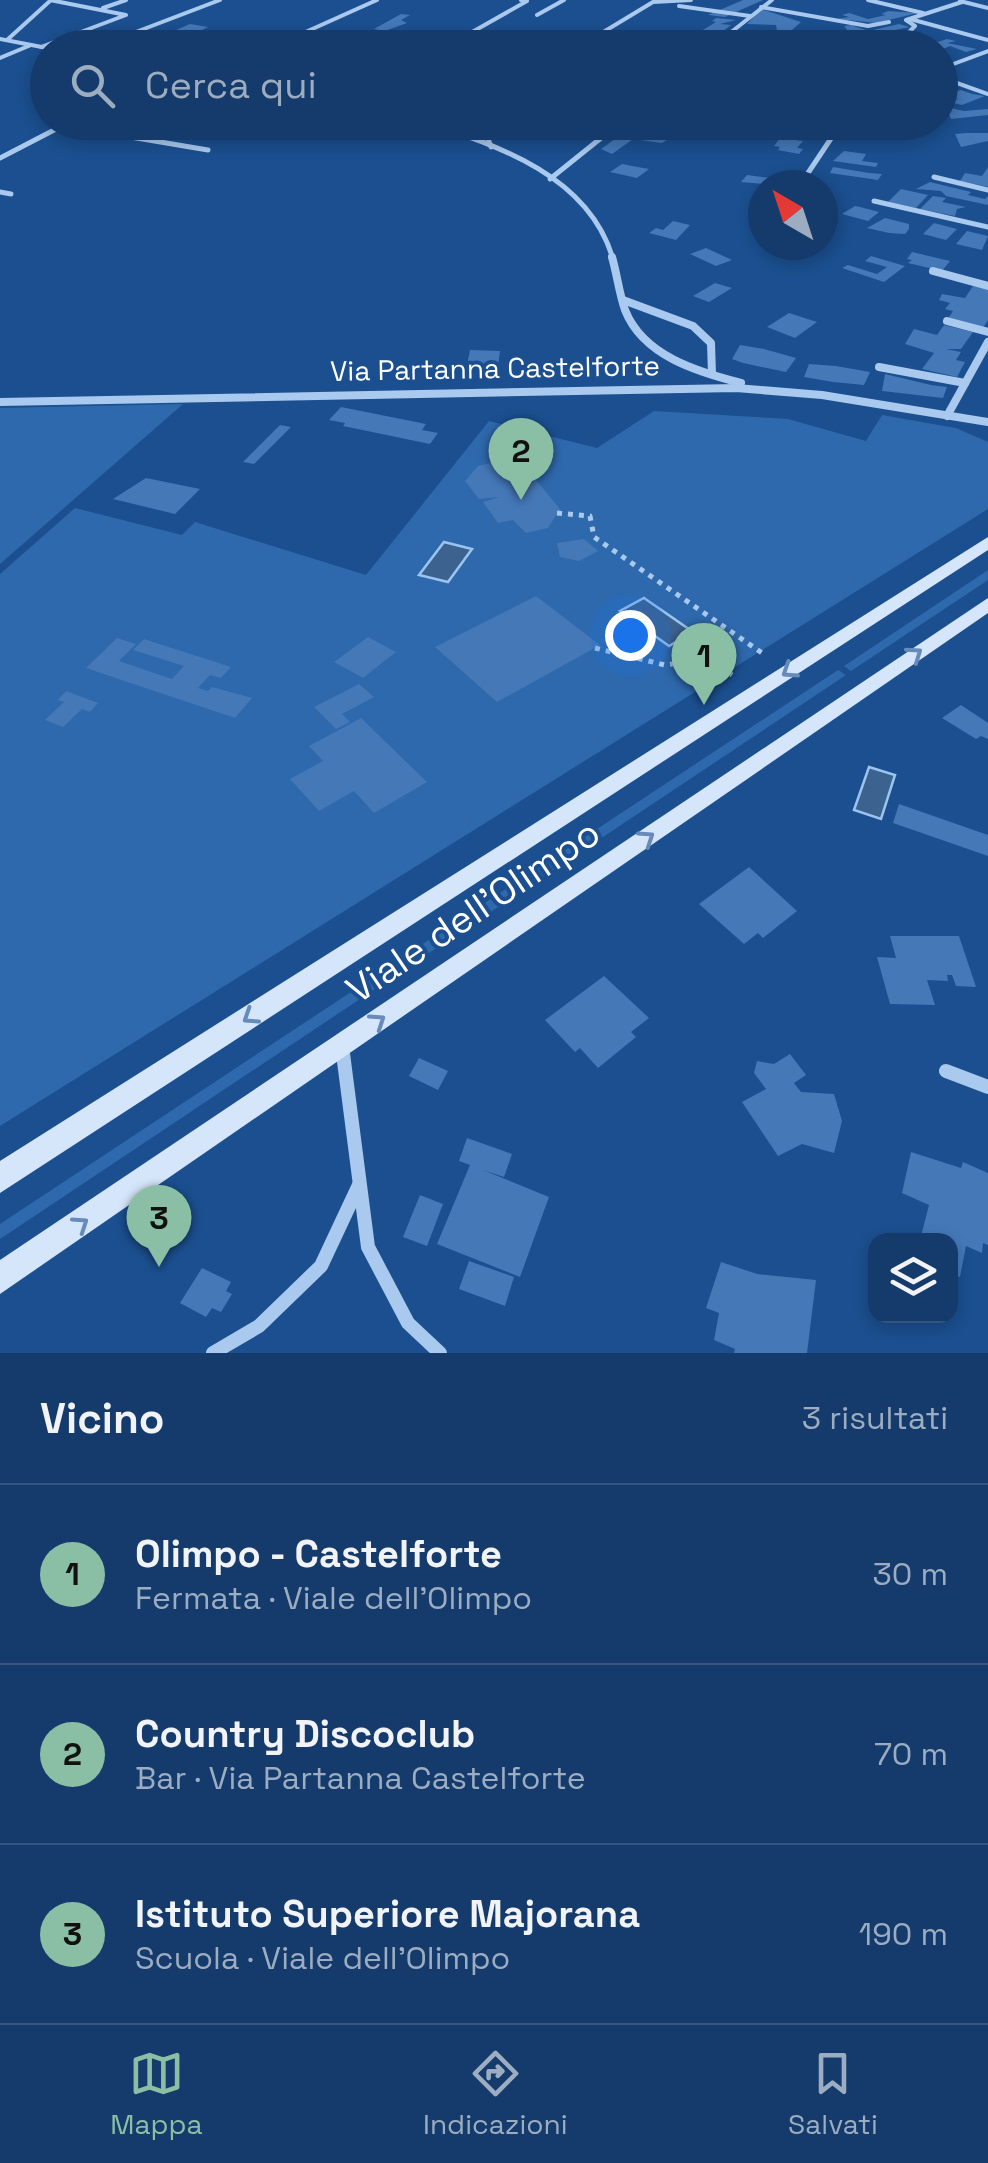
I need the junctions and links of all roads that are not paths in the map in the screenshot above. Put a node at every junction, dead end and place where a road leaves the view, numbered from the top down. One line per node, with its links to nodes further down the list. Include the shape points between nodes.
1 (51, 0): 14 (street); 28 (street)
2 (126, 0): 14 (street)
3 (220, 0): 20 (street)
4 (377, 0): 21 (street)
5 (520, 0): 22 (street, via 527,1)
6 (564, 0): 16 (street)
7 (691, 0): 11 (street)
8 (772, 0): 12 (street)
9 (868, 0): 15 (street)
10 (960, 1): 13 (street); 15 (street, via 949,10)
11 (653, 2): 17 (street); 23 (street)
12 (761, 7): 17 (street); 18 (street, via 868,26)
13 (988, 8)
14 (100, 9): 19 (street, via 126,15)
15 (924, 13): 18 (street)
16 (538, 15)
17 (750, 16): 24 (street)
18 (908, 19): 25 (street); 26 (street)
19 (88, 30)
20 (141, 30)
21 (310, 30)
22 (476, 30)
23 (607, 30)
24 (733, 30)
25 (910, 30)
26 (950, 30)
27 (958, 32): 29 (street)
28 (4, 40): 30 (street)
29 (988, 40)
30 (30, 45)
31 (30, 45): 33 (street)
32 (987, 53): 34 (street)
33 (0, 58)
34 (958, 63)
35 (958, 83): 36 (street)
36 (988, 94)
37 (35, 140): 45 (street)
38 (148, 140): 44 (street)
39 (473, 140): 43 (street)
40 (488, 140): 43 (street)
41 (599, 140): 48 (street)
42 (830, 140): 46 (street)
43 (491, 147): 48 (street)
44 (208, 150)
45 (0, 158)
46 (810, 170)
47 (934, 177): 49 (street)
48 (550, 179): 56 (street, via 600,228)
49 (988, 190)
50 (0, 192): 51 (street)
51 (11, 194)
52 (874, 201): 53 (street)
53 (988, 227)
54 (933, 271): 55 (street)
55 (988, 286)
56 (622, 300): 61 (street, via 638,334); 61 (street, via 694,326 711,343)
57 (947, 321): 58 (street)
58 (988, 332)
59 (988, 342): 62 (street)
60 (879, 367): 62 (street)
61 (712, 374): 63 (street)
62 (965, 384): 65 (street)
63 (776, 390): 64 (street, Via Partanna Castelforte); 65 (street, Via Partanna Castelforte)
64 (0, 402)
65 (947, 416): 66 (street, Via Partanna Castelforte); 67 (street)
66 (988, 422)
67 (988, 430)
68 (988, 542): 73 (street, Viale dell'Olimpo, one-way to 73)
69 (988, 604): 70 (street, Viale dell'Olimpo, one-way to 69)
70 (342, 1046): 74 (street); 75 (street, Viale dell'Olimpo, one-way to 70)
71 (946, 1071): 72 (street)
72 (988, 1087)
73 (0, 1178)
74 (360, 1184): 76 (street, via 322,1266 259,1326); 77 (street, via 368,1246 408,1323)
75 (0, 1278)
76 (214, 1353)
77 (440, 1353)

